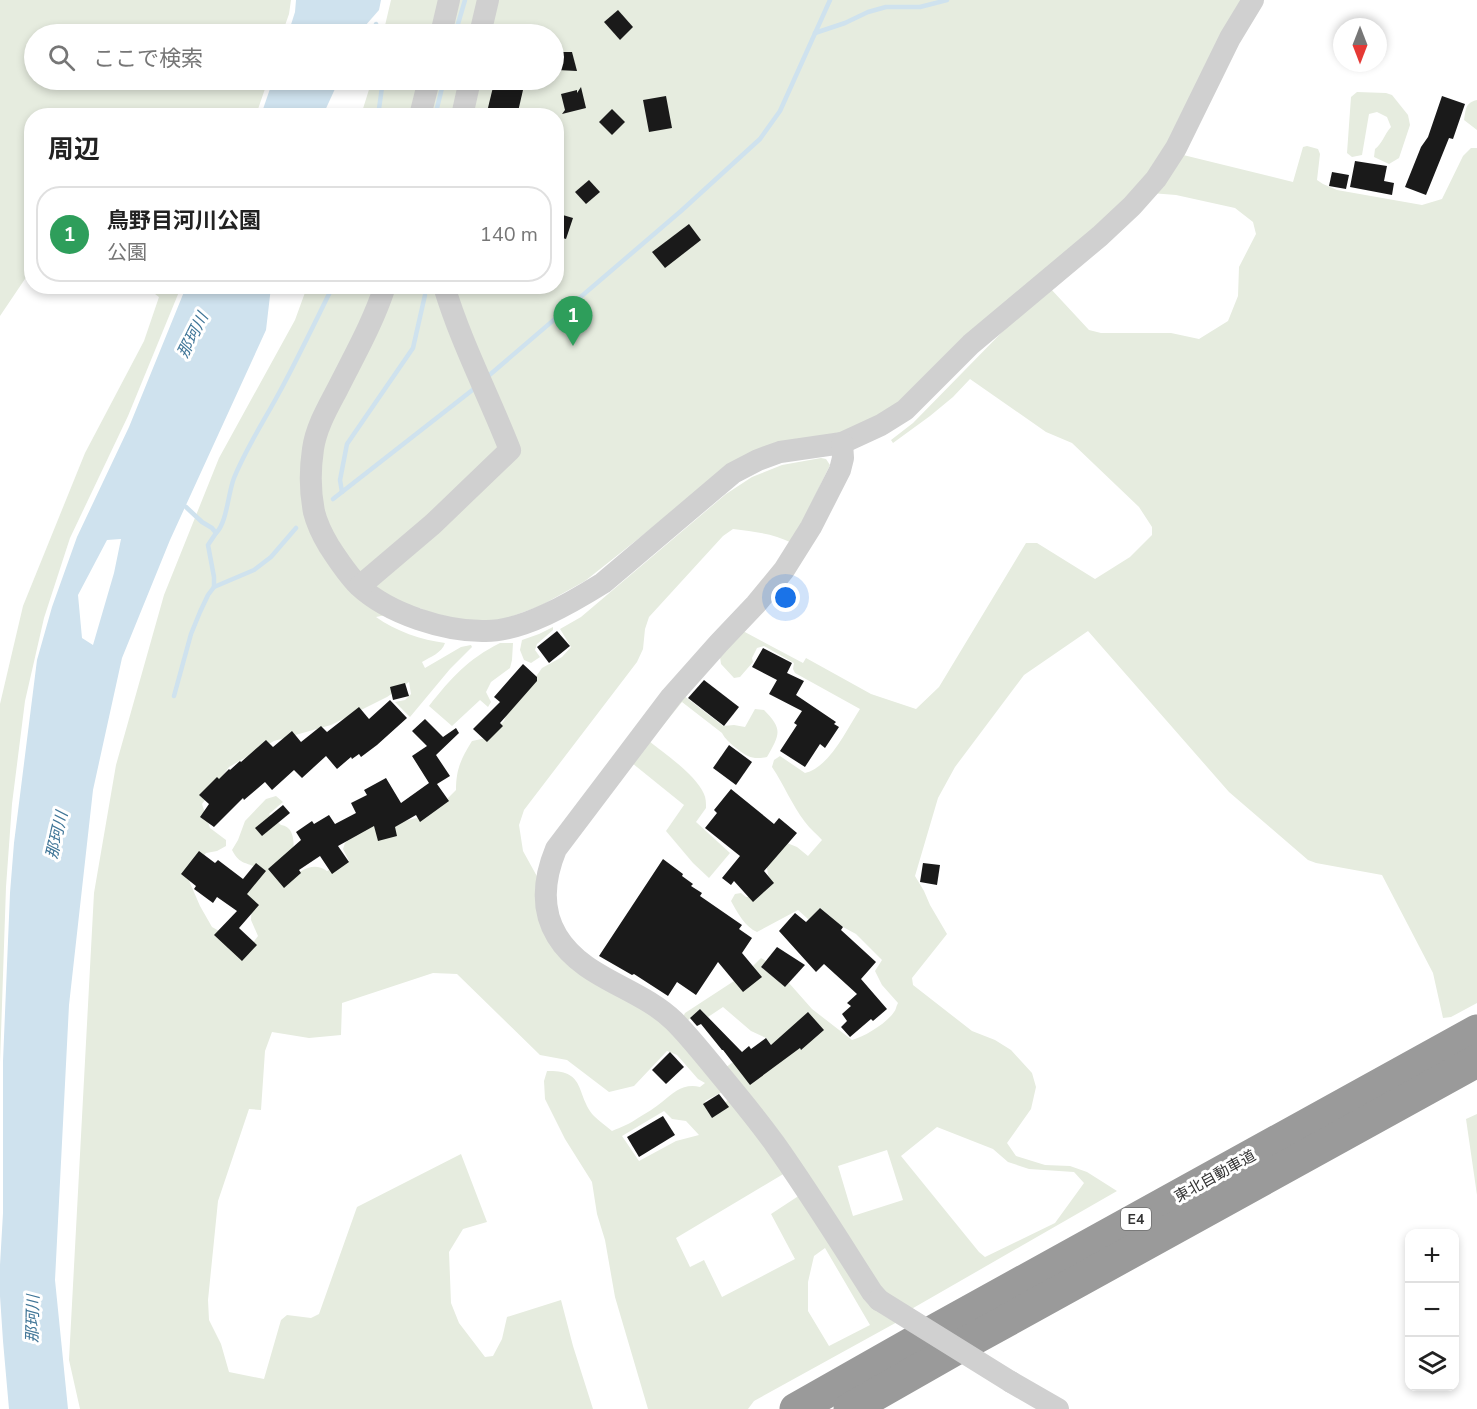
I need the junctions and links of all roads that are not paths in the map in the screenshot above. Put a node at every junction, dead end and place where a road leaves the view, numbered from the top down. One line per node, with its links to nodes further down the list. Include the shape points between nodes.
1 (449, 0): 4 (street)
2 (488, 0): 5 (street)
3 (1253, 0): 12 (street, via 1176,148 1132,206 971,344 905,410)
4 (443, 24)
5 (482, 24)
6 (426, 90): 8 (street)
7 (468, 90): 9 (street)
8 (422, 108)
9 (464, 108)
10 (382, 294): 13 (street, via 320,422 310,480 323,536)
11 (447, 294): 13 (street, via 510,450 433,524)
12 (842, 443): 13 (street, via 780,452 733,473 603,583 516,626 486,632 419,621); 18 (street, bridge, via 840,470 784,570 671,697 556,849 546,878 546,904 552,927 566,950 658,1008 683,1030 774,1142 879,1300)
13 (360, 586)
14 (1477, 1031): 16 (highway, 東北自動車道 / E4)
15 (1477, 1061): 17 (highway, 東北自動車道 / E4)
16 (796, 1409)
17 (850, 1409)
18 (1058, 1409)

